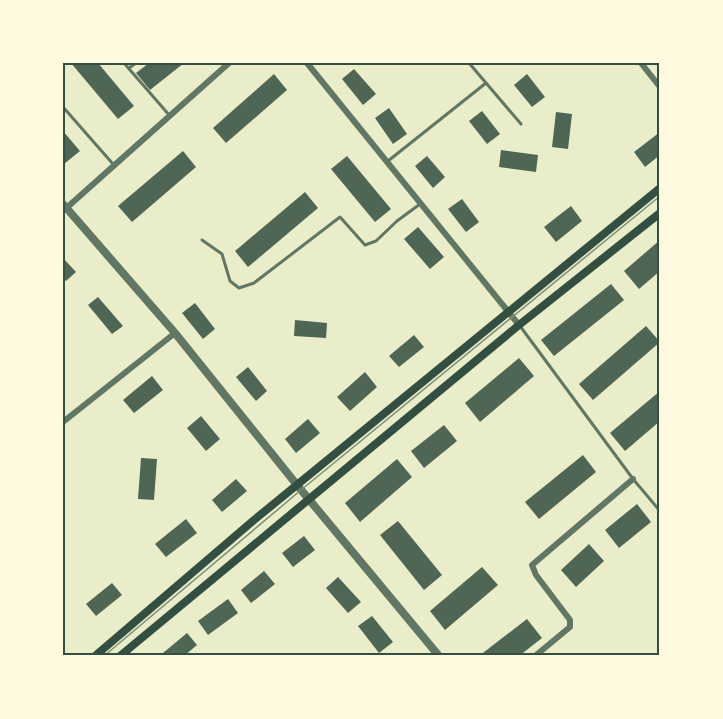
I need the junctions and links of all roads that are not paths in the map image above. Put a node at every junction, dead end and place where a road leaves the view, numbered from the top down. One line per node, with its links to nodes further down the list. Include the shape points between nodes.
1 (124, 63): 7 (lane)
2 (135, 63): 7 (lane)
3 (229, 63): 11 (street)
4 (307, 63): 13 (street)
5 (469, 63): 8 (lane)
6 (641, 63): 9 (street)
7 (129, 68): 11 (lane)
8 (486, 83): 12 (lane); 13 (lane)
9 (660, 87)
10 (63, 106): 14 (lane)
11 (170, 116): 14 (street)
12 (522, 124)
13 (387, 162): 16 (street)
14 (114, 166): 17 (street)
15 (660, 188): 20 (main road)
16 (420, 204): 19 (lane, via 376,241 365,245 340,217 254,283 239,288 230,281 222,254); 20 (street)
17 (64, 208): 22 (street)
18 (660, 213): 21 (main road)
19 (202, 240)
20 (508, 311): 21 (street); 25 (main road)
21 (519, 325): 24 (lane); 26 (main road)
22 (175, 333): 23 (street); 25 (street)
23 (63, 422)
24 (633, 479): 27 (lane); 31 (street, via 532,565 570,620 570,627)
25 (297, 484): 26 (street); 28 (main road)
26 (309, 499): 29 (main road); 30 (street)
27 (660, 511)
28 (95, 656)
29 (120, 656)
30 (439, 656)
31 (535, 656)

